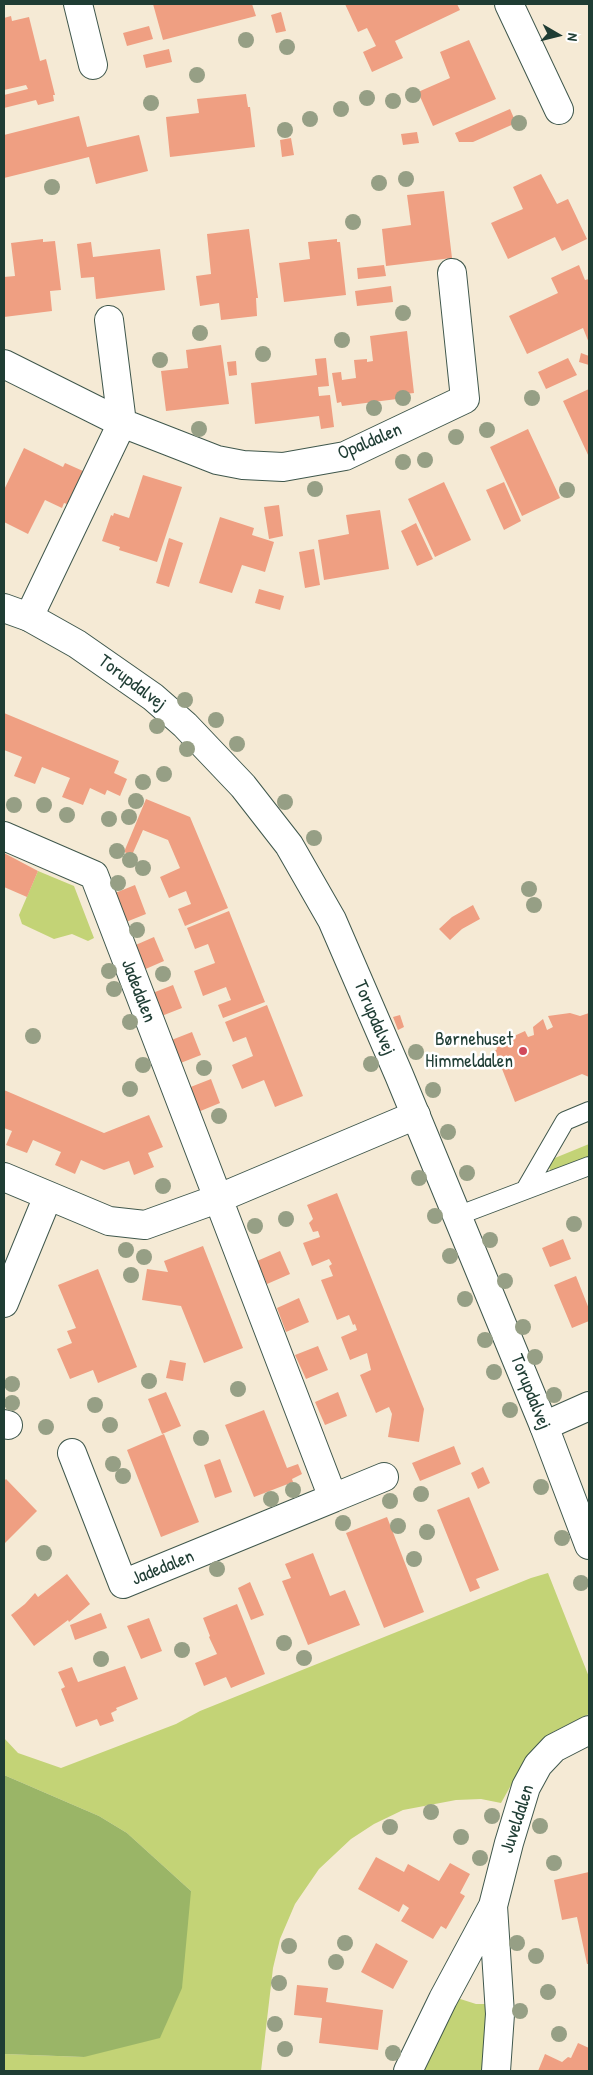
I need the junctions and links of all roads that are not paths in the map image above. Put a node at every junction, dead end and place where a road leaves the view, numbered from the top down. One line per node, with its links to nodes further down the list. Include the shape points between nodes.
1 (78, 4): 3 (street)
2 (509, 4): 4 (street)
3 (93, 66)
4 (559, 110)
5 (452, 273): 8 (street, Opaldalen, via 465,399 345,456 283,467 243,465 198,454)
6 (110, 320): 8 (street)
7 (4, 364): 8 (street, Opaldalen)
8 (122, 422): 10 (street)
9 (4, 608): 10 (street, Torupdalvej)
10 (29, 617): 13 (street, Torupdalvej, via 77,644 153,696 243,786 289,845 332,920)
11 (4, 836): 18 (street, Jadedalen, via 94,875)
12 (589, 1112): 16 (lane, via 565,1121)
13 (416, 1115): 18 (street); 19 (street, Torupdalvej)
14 (589, 1166): 16 (lane)
15 (4, 1177): 17 (street)
16 (526, 1190): 19 (lane)
17 (48, 1196): 18 (street, via 109,1221 145,1225); 20 (street)
18 (217, 1199): 25 (street, Jadedalen)
19 (457, 1216): 22 (street, Torupdalvej)
20 (4, 1303)
21 (589, 1406): 22 (street)
22 (544, 1426): 26 (street, Torupdalvej)
23 (72, 1453): 25 (street, Jadedalen, via 123,1584)
24 (384, 1478): 25 (street, Jadedalen)
25 (333, 1498)
26 (589, 1545)
27 (589, 1730): 28 (street, Juveldalen, via 554,1748 526,1786)
28 (494, 1906): 29 (street, Juveldalen); 30 (street, Juveldalen, via 500,2014)
29 (408, 2071)
30 (496, 2071)

